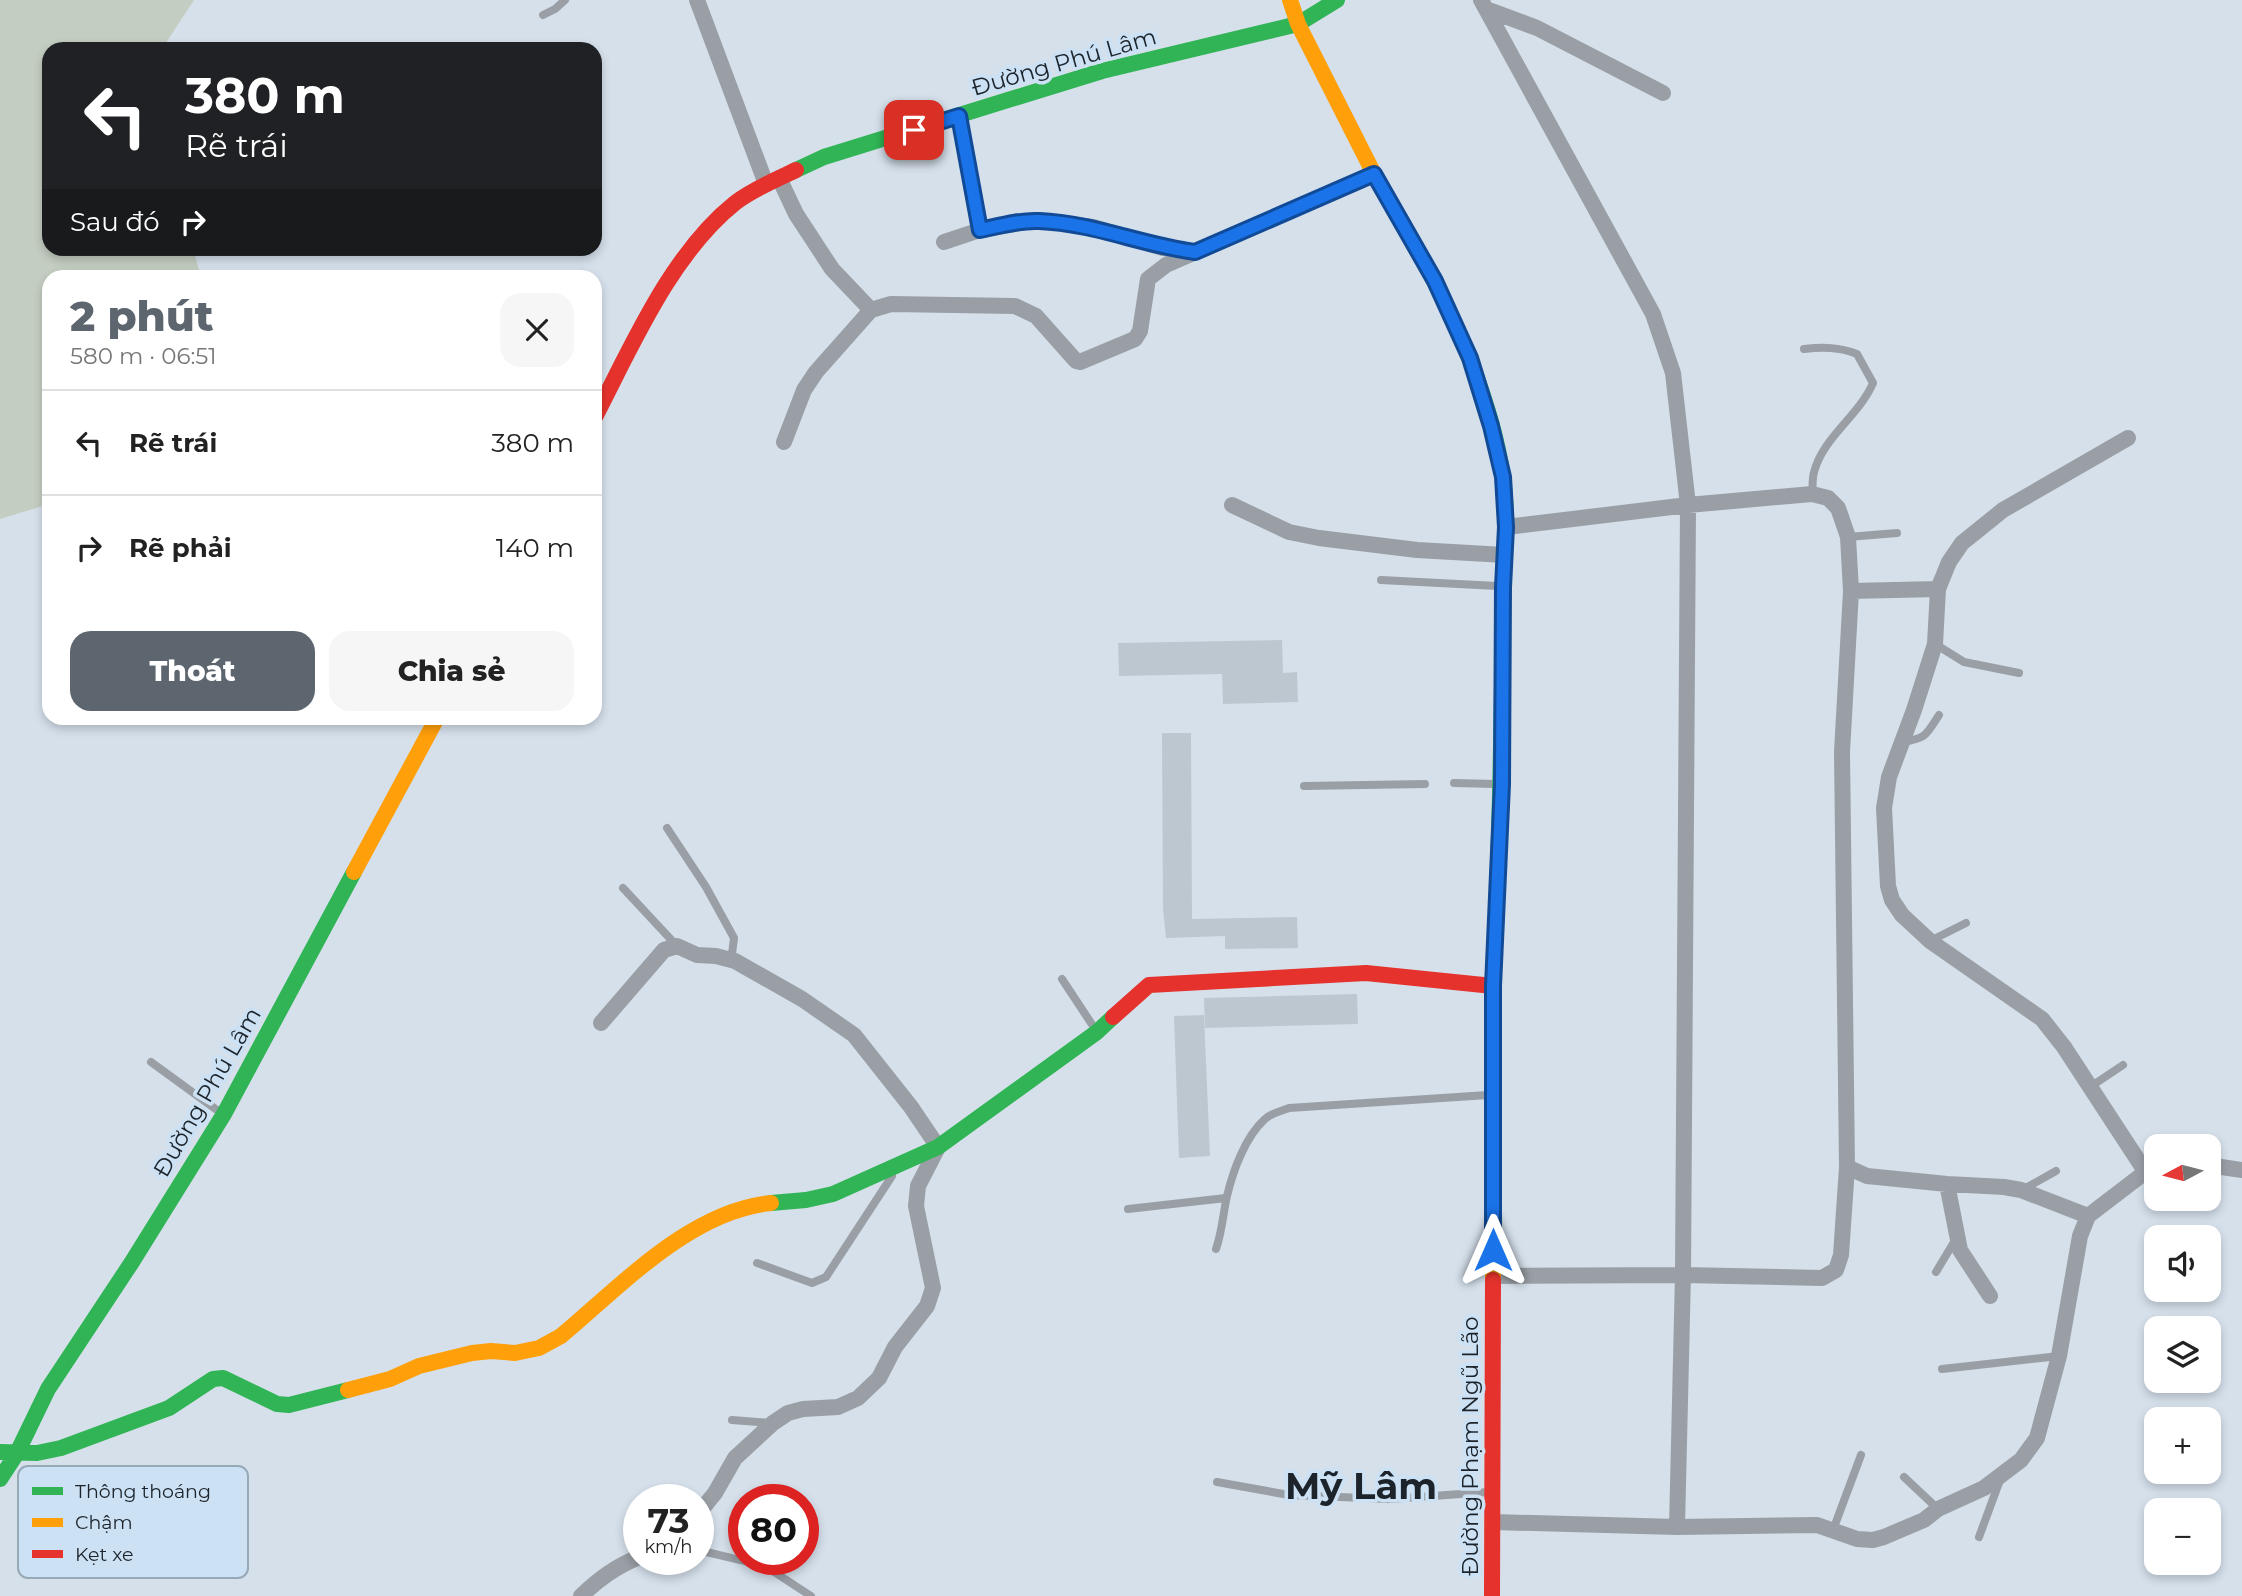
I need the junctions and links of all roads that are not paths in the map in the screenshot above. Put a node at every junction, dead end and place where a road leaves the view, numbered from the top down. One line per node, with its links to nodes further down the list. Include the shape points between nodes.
1 (565, 0): 6 (lane)
2 (697, 0): 11 (street)
3 (1290, 0): 7 (main road, Đường Phạm Ngũ Lão)
4 (1338, 0): 7 (main road, Đường Phú Lâm)
5 (1483, 4): 8 (street); 22 (street, via 1653,314 1673,373)
6 (542, 15)
7 (1298, 24): 9 (main road, Đường Phú Lâm, via 1102,71); 10 (main road, Đường Phạm Ngũ Lão)
8 (1663, 93)
9 (959, 116): 11 (main road, Đường Phú Lâm, via 824,158); 12 (street)
10 (1374, 174): 14 (street); 23 (main road, Đường Phạm Ngũ Lão, via 1435,281 1470,358 1503,477)
11 (773, 181): 15 (street, via 832,269); 17 (main road, Đường Phú Lâm, via 735,203 699,240 659,295)
12 (980, 230): 13 (street); 14 (street, via 1037,220 1093,227 1163,248)
13 (944, 242)
14 (1195, 252): 15 (street, via 1148,279 1135,338 1080,362 1036,316 1016,306 891,304)
15 (871, 310): 19 (street, via 804,390)
16 (1804, 349): 20 (lane, via 1835,348 1857,354 1873,383 1863,404 1823,451 1814,472)
17 (602, 404)
18 (2127, 438): 29 (street, via 2003,510 1962,543)
19 (784, 442)
20 (1812, 494): 22 (street); 25 (street, via 1828,498 1838,508)
21 (1232, 505): 26 (street, via 1289,531 1320,538)
22 (1688, 505): 23 (street); 72 (street)
23 (1506, 527): 26 (main road, Đường Phạm Ngũ Lão)
24 (1898, 533): 25 (lane)
25 (1848, 537): 30 (street)
26 (1505, 555): 28 (main road, Đường Phạm Ngũ Lão)
27 (1381, 580): 28 (lane)
28 (1503, 587): 38 (main road, Đường Phạm Ngũ Lão)
29 (1938, 589): 30 (street); 31 (street)
30 (1851, 591): 58 (street, via 1842,752)
31 (1935, 645): 32 (lane, via 1964,662); 35 (street)
32 (2019, 673)
33 (1939, 715): 35 (lane, via 1921,739)
34 (433, 725): 54 (main road, Đường Phú Lâm)
35 (1903, 742): 43 (street, via 1885,792 1888,886 1902,915)
36 (1454, 783): 38 (lane)
37 (1425, 784): 39 (lane)
38 (1502, 784): 47 (main road, Đường Phạm Ngũ Lão)
39 (1304, 786)
40 (667, 828): 45 (lane, via 734,938)
41 (623, 888): 44 (lane)
42 (1966, 923): 43 (lane)
43 (1930, 941): 52 (street, via 2042,1019)
44 (677, 946): 45 (street, via 696,955); 48 (street, via 663,950)
45 (727, 958): 55 (street, via 802,999 854,1035)
46 (1062, 979): 49 (lane)
47 (1493, 986): 49 (main road, via 1366,973 1149,985); 53 (main road, Đường Phạm Ngũ Lão)
48 (601, 1023)
49 (1097, 1032): 55 (main road)
50 (151, 1062): 54 (lane)
51 (2123, 1065): 52 (lane)
52 (2090, 1087): 56 (street)
53 (1494, 1095): 65 (lane, via 1290,1108 1266,1117 1251,1136); 73 (main road, Đường Phạm Ngũ Lão)
54 (224, 1114): 80 (main road, Đường Phú Lâm, via 48,1389)
55 (938, 1147): 57 (main road); 78 (street, via 918,1186 916,1206 933,1288 927,1306 879,1378 858,1398 838,1407 788,1413)
56 (2144, 1160)
57 (899, 1164): 70 (lane, via 826,1277 812,1283); 80 (main road, via 833,1194 735,1209 708,1222 677,1239 561,1336 539,1348 472,1353 289,1405 223,1378 213,1379 169,1408 61,1448)
58 (1847, 1167): 63 (street, via 1867,1175); 72 (street, via 1836,1270 1822,1278)
59 (2221, 1167): 60 (street)
60 (2242, 1170)
61 (2056, 1171): 64 (lane)
62 (2144, 1173): 67 (street)
63 (1947, 1184): 64 (street); 68 (street)
64 (2021, 1190): 67 (street)
65 (1226, 1198): 66 (lane); 69 (lane)
66 (1128, 1209)
67 (2088, 1216): 75 (street, via 2080,1236)
68 (1957, 1237): 71 (lane); 74 (street, via 1960,1250)
69 (1216, 1250)
70 (757, 1263)
71 (1936, 1272)
72 (1683, 1275): 73 (street); 90 (street)
73 (1493, 1276): 86 (main road, Đường Phạm Ngũ Lão)
74 (1990, 1296)
75 (2059, 1356): 76 (lane); 83 (street, via 2037,1438)
76 (1942, 1369)
77 (732, 1420): 78 (lane)
78 (773, 1423): 87 (street, via 736,1458)
79 (0, 1452): 80 (main road)
80 (17, 1453): 84 (main road, Đường Phú Lâm)
81 (1861, 1455): 91 (lane)
82 (1904, 1477): 88 (lane)
83 (2001, 1478): 88 (street); 92 (lane)
84 (0, 1479)
85 (1217, 1482): 86 (lane, via 1289,1495 1391,1499)
86 (1492, 1492): 89 (main road, Đường Phạm Ngũ Lão)
87 (714, 1494)
88 (1938, 1509): 91 (street, via 1924,1520 1873,1540)
89 (1493, 1522): 90 (street); 97 (main road, Đường Phạm Ngũ Lão)
90 (1677, 1527): 91 (street, via 1802,1524)
91 (1833, 1530)
92 (1979, 1537)
93 (714, 1554): 96 (lane, via 765,1566)
94 (623, 1563): 95 (street)
95 (581, 1596)
96 (811, 1596)
97 (1492, 1596)

